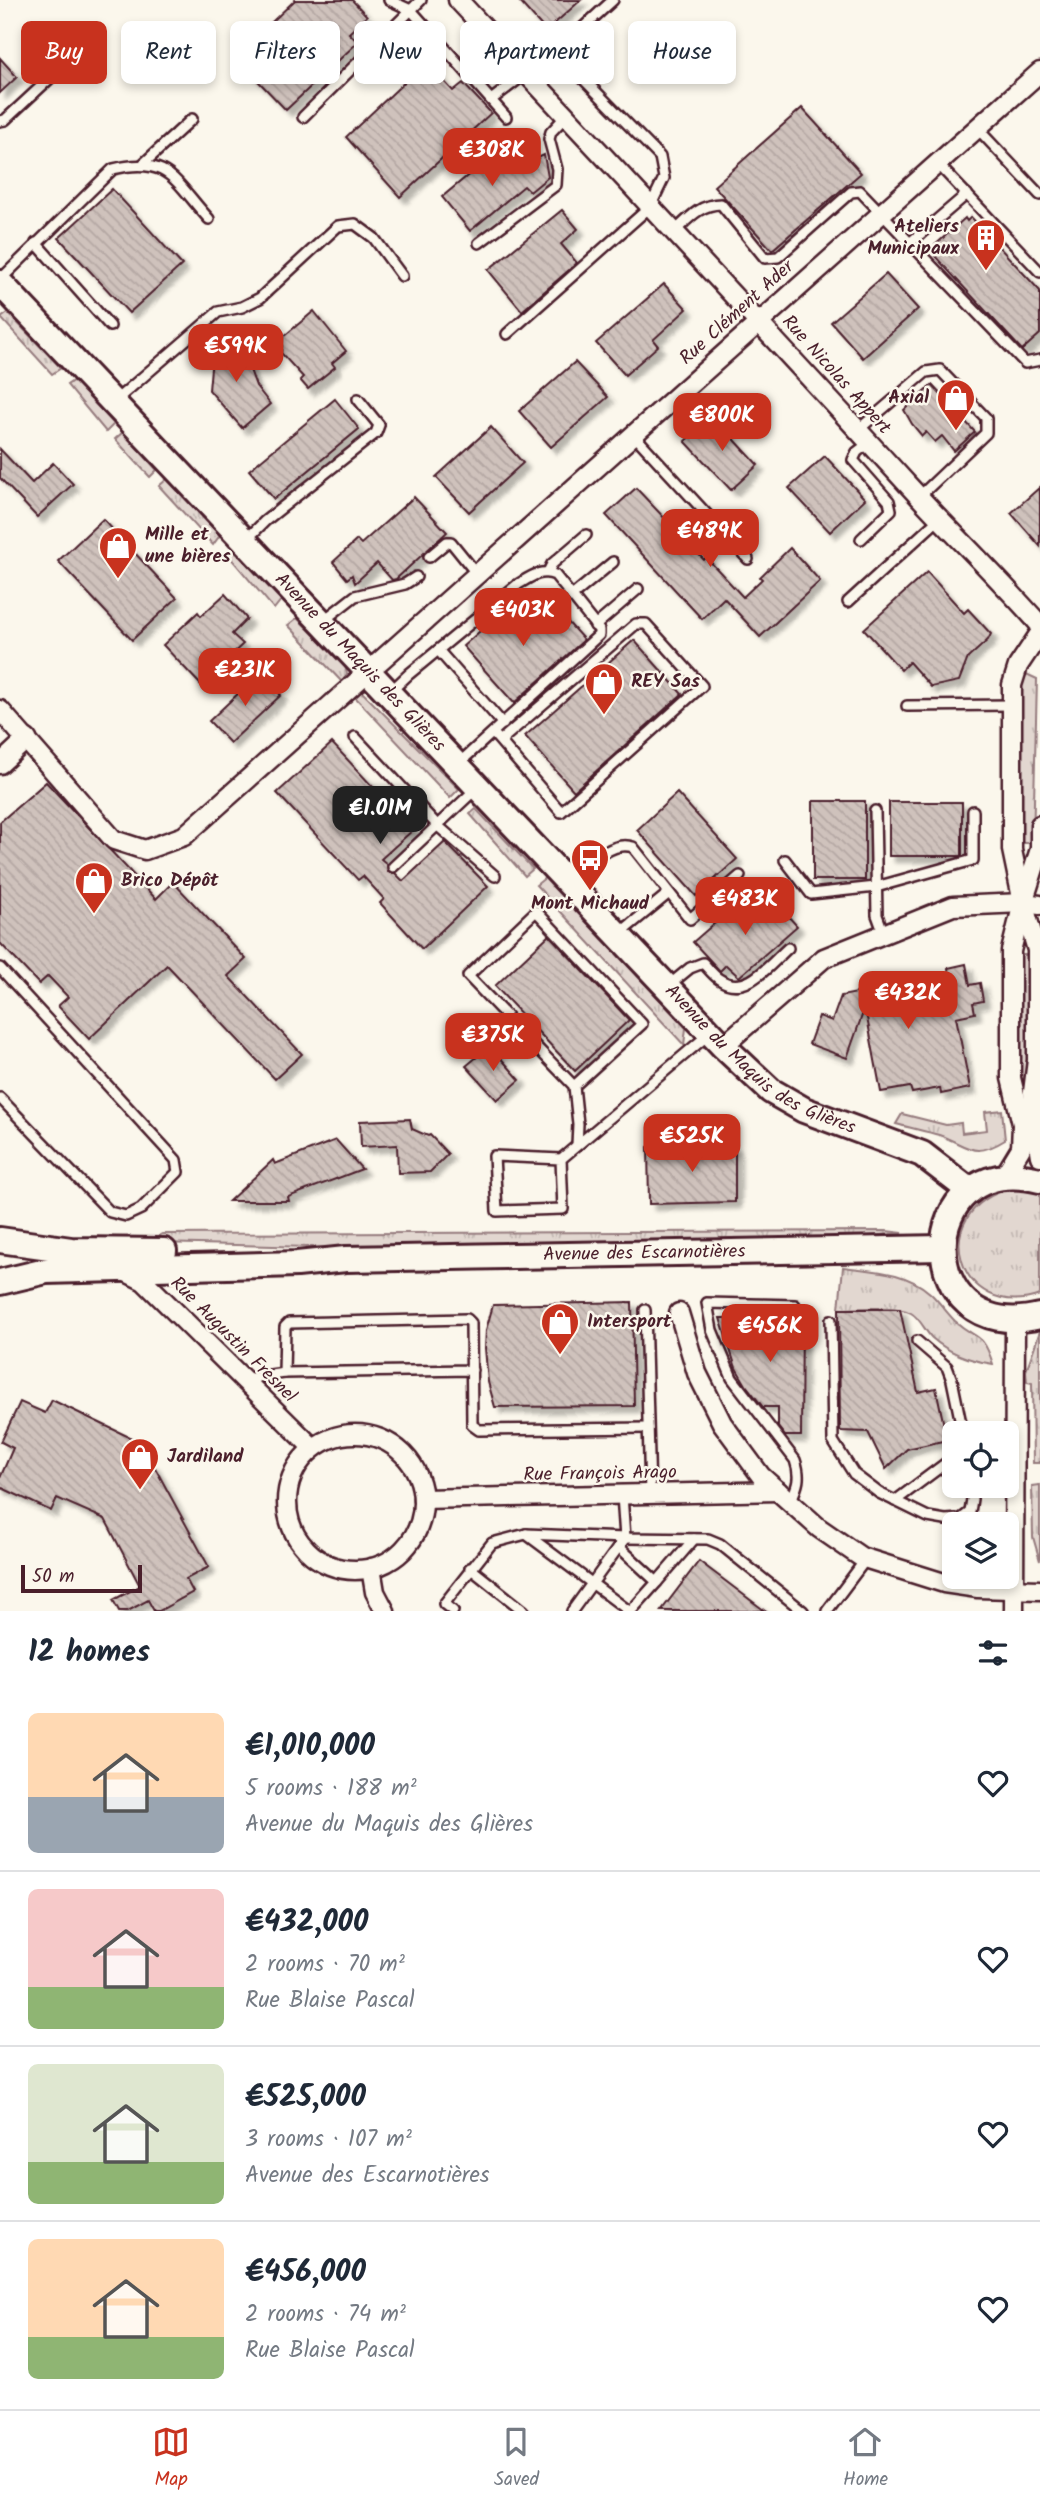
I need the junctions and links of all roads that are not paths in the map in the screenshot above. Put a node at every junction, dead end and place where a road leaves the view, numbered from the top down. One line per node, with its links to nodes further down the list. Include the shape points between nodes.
1 (389, 0): 5 (lane)
2 (421, 0): 5 (lane)
3 (458, 0): 6 (street, Rue Nicolas Appert)
4 (612, 0): 7 (lane)
5 (411, 10): 13 (lane); 15 (lane)
6 (478, 21)
7 (589, 21)
8 (1040, 72): 19 (street, Rue Clément Ader)
9 (44, 84): 18 (lane)
10 (513, 84): 13 (lane)
11 (536, 84): 14 (street, Rue Nicolas Appert)
12 (588, 84): 24 (lane, via 660,157 664,178)
13 (491, 100): 16 (lane)
14 (566, 116): 24 (street, Rue Nicolas Appert); 30 (lane, via 549,139 556,185)
15 (303, 117)
16 (506, 117)
17 (192, 119): 21 (lane)
18 (0, 121)
19 (977, 128): 20 (street, Rue Clément Ader); 23 (lane)
20 (937, 163): 22 (lane); 25 (street, Rue Clément Ader)
21 (142, 165): 26 (lane, via 164,170); 29 (lane, via 113,169)
22 (967, 194): 28 (lane); 31 (lane)
23 (1040, 195)
24 (650, 207): 27 (street, Rue Nicolas Appert); 36 (lane)
25 (881, 212): 27 (lane, via 860,191 851,192 778,257 765,258 721,204 693,213); 28 (lane); 34 (street, Rue Clément Ader)
26 (209, 219)
27 (674, 232): 34 (street, Rue Nicolas Appert)
28 (911, 242): 37 (lane, via 1025,363)
29 (36, 243): 33 (lane); 35 (lane)
30 (479, 243)
31 (1040, 272)
32 (402, 276): 39 (lane, via 374,238 355,224 338,226 260,298 218,312)
33 (0, 281): 39 (main road, Avenue du Maquis des Glières)
34 (759, 322): 40 (street, Rue Clément Ader); 41 (street, Rue Nicolas Appert)
35 (110, 326)
36 (507, 334)
37 (1040, 360)
38 (358, 399): 46 (lane, via 379,425 376,433)
39 (114, 402): 46 (main road, Avenue du Maquis des Glières)
40 (633, 434): 48 (lane); 51 (street, Rue Clément Ader)
41 (864, 437): 42 (street, Rue Nicolas Appert); 42 (lane, via 926,372 940,370 986,418 986,433); 45 (lane, via 853,460 889,501 891,510)
42 (919, 497): 43 (street, Rue Nicolas Appert)
43 (940, 518): 55 (lane); 57 (street, Rue Nicolas Appert)
44 (586, 535): 50 (lane)
45 (861, 539)
46 (245, 541): 56 (main road, Avenue du Maquis des Glières)
47 (429, 557): 51 (lane, via 451,542)
48 (748, 559)
49 (613, 562): 54 (lane)
50 (548, 572): 54 (lane); 60 (lane, via 517,585)
51 (476, 573): 61 (street, Rue Clément Ader)
52 (416, 577): 56 (lane, via 355,596)
53 (638, 589): 58 (lane)
54 (572, 596): 58 (lane)
55 (848, 602)
56 (322, 622): 61 (main road, Avenue du Maquis des Glières)
57 (1040, 625)
58 (595, 626): 66 (lane, via 600,635)
59 (1040, 633): 64 (street, via 1018,666)
60 (438, 650): 62 (lane); 66 (lane)
61 (368, 671): 62 (main road, Avenue du Maquis des Glières); 69 (street, Rue Clément Ader, via 184,836 145,850 114,840)
62 (389, 693): 72 (main road, Avenue du Maquis des Glières)
63 (907, 705): 64 (lane)
64 (1012, 705): 85 (street, via 1012,850)
65 (0, 710): 69 (street, Rue Clément Ader)
66 (503, 724): 67 (lane)
67 (493, 733): 70 (lane); 72 (lane)
68 (355, 737): 77 (lane)
69 (27, 739): 71 (street)
70 (500, 741): 70 (lane, via 561,811 702,686 646,624 636,624)
71 (0, 764)
72 (457, 765): 73 (main road, Avenue du Maquis des Glières)
73 (478, 787): 77 (lane); 82 (main road, Avenue du Maquis des Glières)
74 (875, 811): 83 (lane)
75 (973, 811): 83 (lane, via 972,860)
76 (1040, 825): 85 (street)
77 (438, 826): 79 (lane); 80 (lane)
78 (785, 860): 83 (lane, via 811,894)
79 (393, 867)
80 (495, 876)
81 (740, 876): 84 (lane, via 690,919)
82 (569, 884): 84 (lane, via 613,848 625,845 633,847); 87 (main road, Avenue du Maquis des Glières)
83 (876, 887): 86 (lane, via 877,915)
84 (669, 893): 87 (lane)
85 (1032, 904): 86 (street, via 953,906); 92 (street); 98 (street, via 1011,951 1012,1078 1021,1148)
86 (884, 934): 91 (street, via 824,958)
87 (618, 935): 90 (main road, Avenue du Maquis des Glières)
88 (788, 948): 90 (lane, via 749,983 720,980 703,963)
89 (0, 968): 94 (lane, via 176,1160 178,1172 141,1209 126,1216 110,1212)
90 (667, 987): 91 (main road, Avenue du Maquis des Glières)
91 (717, 1040): 95 (lane); 100 (main road, Avenue du Maquis des Glières, via 771,1091 804,1110 922,1154)
92 (1039, 1060): 96 (street, via 1033,1092)
93 (575, 1086): 93 (lane, via 642,1024 536,911 468,976); 95 (lane)
94 (0, 1098)
95 (577, 1145): 97 (lane)
96 (1040, 1156)
97 (561, 1159): 97 (lane, via 563,1209 497,1211 494,1156)
98 (1004, 1176): 99 (main road); 100 (main road)
99 (1040, 1180)
100 (970, 1191): 102 (main road, via 945,1227)
101 (0, 1240): 103 (main road, Avenue des Escarnotières, via 71,1250 282,1252)
102 (942, 1248): 103 (main road, Avenue des Escarnotières); 111 (main road, via 956,1292 993,1318)
103 (346, 1259): 104 (main road, Avenue des Escarnotières)
104 (119, 1268): 105 (main road, Avenue des Escarnotières, via 46,1271); 115 (street, Rue Augustin Fresnel, via 144,1281)
105 (0, 1282)
106 (795, 1305): 123 (lane, via 707,1303 712,1331 732,1378 795,1460 798,1486)
107 (645, 1310): 118 (lane)
108 (679, 1313): 123 (street, via 697,1373 722,1423 761,1476)
109 (1040, 1316): 111 (main road)
110 (831, 1320): 126 (lane, via 833,1441 854,1474)
111 (1015, 1321): 117 (street)
112 (917, 1341): 116 (lane, via 947,1367)
113 (472, 1370): 114 (lane); 114 (lane, via 471,1323 467,1319 289,1323 285,1327); 118 (lane, via 472,1424 479,1430)
114 (284, 1373): 115 (lane)
115 (242, 1379): 119 (street, Rue Augustin Fresnel)
116 (961, 1421)
117 (1011, 1421)
118 (648, 1428): 121 (lane)
119 (313, 1448): 125 (street, via 353,1434 374,1437 408,1460); 132 (street, via 289,1483 286,1502 295,1535 324,1563 347,1570)
120 (942, 1466): 126 (lane)
121 (649, 1494): 122 (street, Rue François Arago); 123 (street, Rue François Arago)
122 (622, 1495): 125 (street, Rue François Arago); 128 (lane)
123 (784, 1497): 131 (street, via 819,1528)
124 (972, 1498): 126 (lane, via 970,1512 945,1520)
125 (423, 1499): 132 (street, via 420,1522 409,1543 392,1559)
126 (895, 1501)
127 (526, 1534): 128 (lane); 133 (lane, via 492,1543); 135 (lane)
128 (625, 1538): 129 (lane); 130 (lane)
129 (694, 1539): 134 (lane); 144 (lane, via 720,1544)
130 (619, 1548): 134 (lane); 135 (lane)
131 (866, 1558): 136 (street); 145 (lane)
132 (371, 1568): 139 (street, via 375,1592)
133 (470, 1568): 140 (lane, via 444,1604); 141 (lane)
134 (657, 1581): 143 (lane)
135 (593, 1582): 142 (lane); 143 (lane)
136 (942, 1582)
137 (1014, 1589): 138 (street); 146 (street)
138 (1040, 1590)
139 (385, 1611)
140 (453, 1611)
141 (524, 1611)
142 (572, 1611)
143 (630, 1611)
144 (803, 1611)
145 (828, 1611)
146 (1014, 1611)

